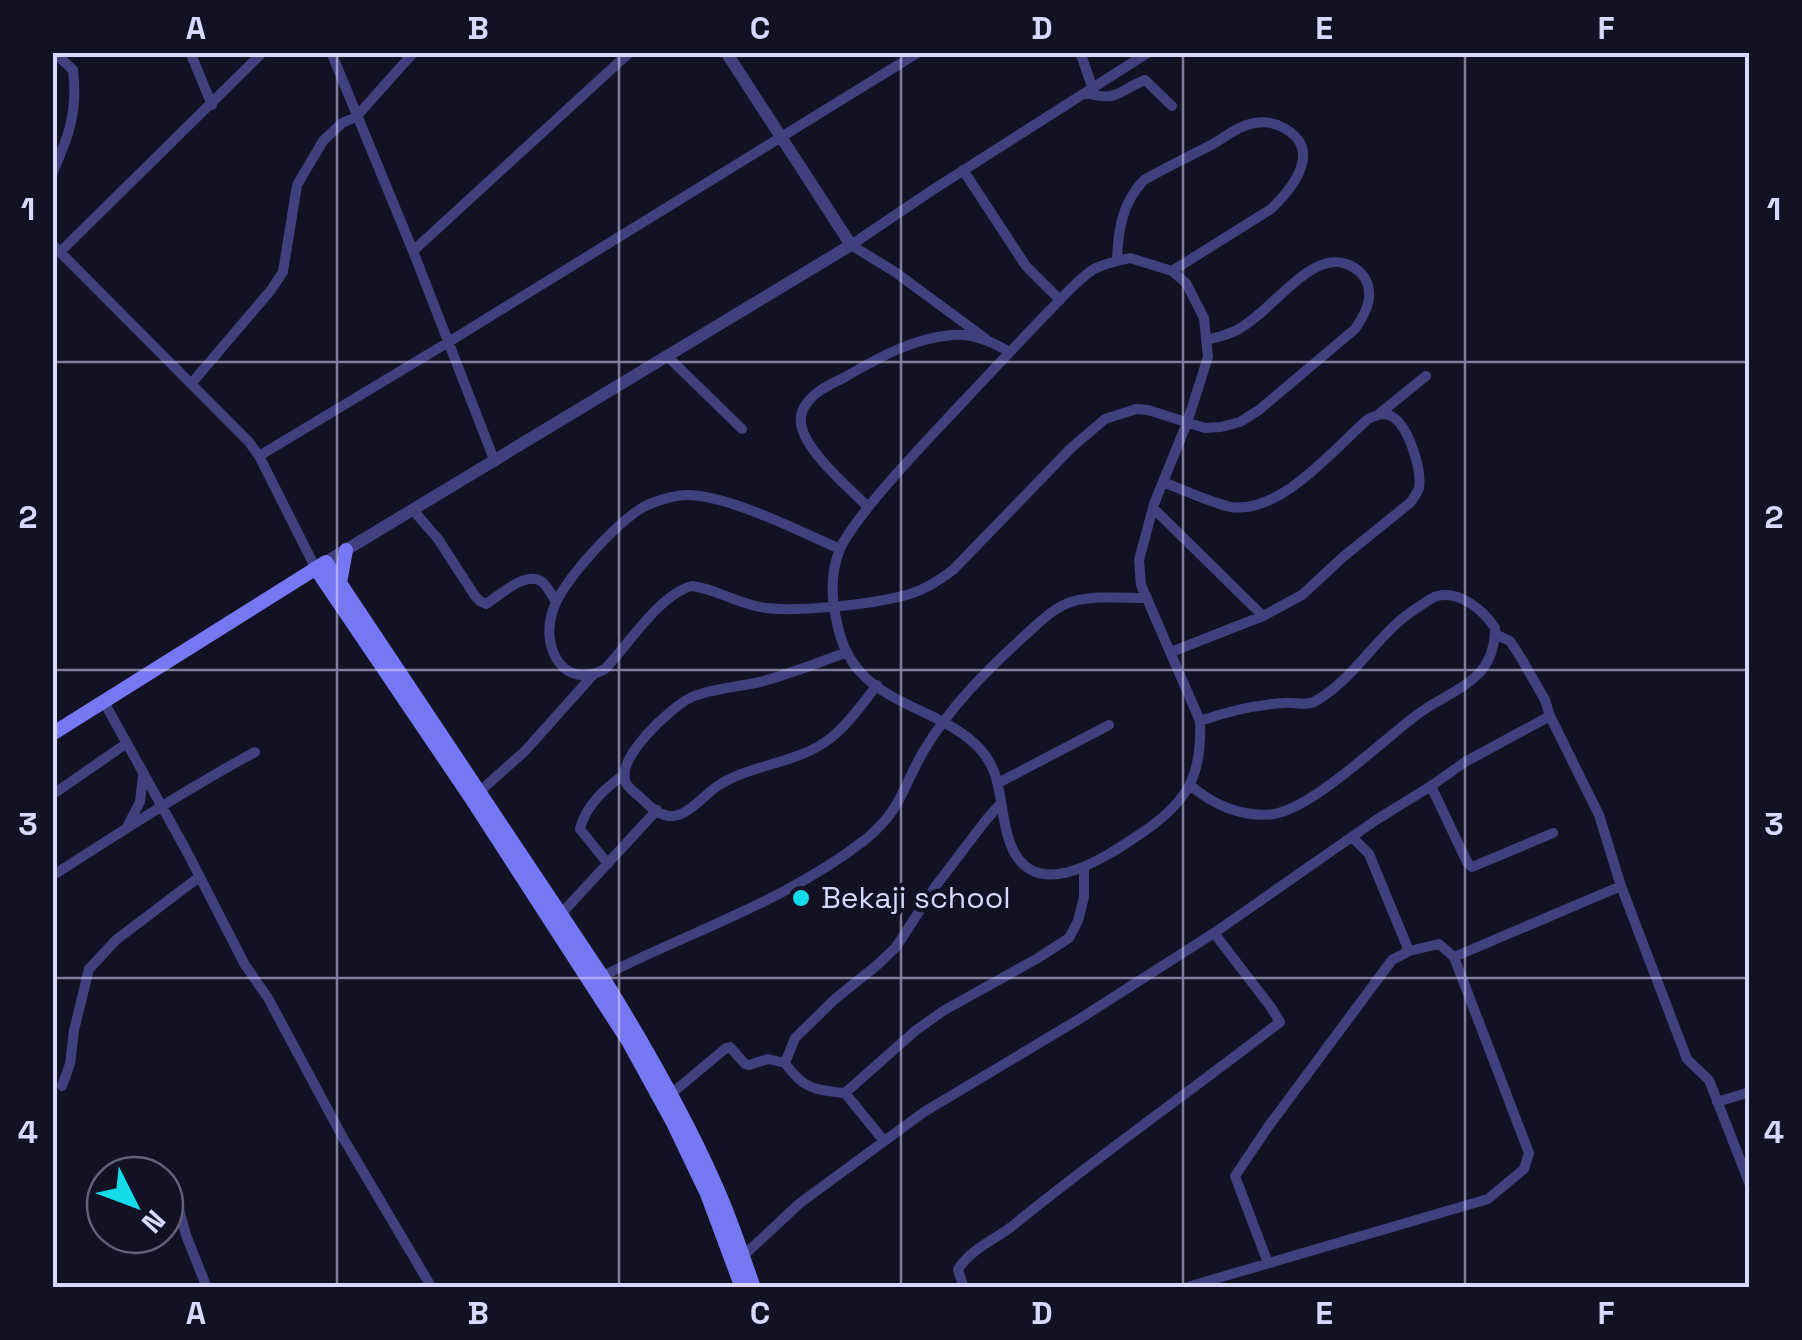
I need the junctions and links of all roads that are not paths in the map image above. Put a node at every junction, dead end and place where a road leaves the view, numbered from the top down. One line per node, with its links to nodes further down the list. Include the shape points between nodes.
1 (54, 52): 17 (street, via 74,70 76,107)
2 (190, 52): 12 (street)
3 (263, 52): 12 (street)
4 (331, 52): 14 (street)
5 (414, 52): 14 (street)
6 (630, 52): 20 (street)
7 (726, 52): 15 (street)
8 (919, 52): 15 (street)
9 (1080, 52): 11 (street)
10 (1149, 52): 11 (street)
11 (1089, 91): 13 (street, via 1115,96 1146,80); 16 (street)
12 (212, 105): 19 (street)
13 (1172, 106)
14 (356, 117): 20 (street); 30 (street, via 323,141 297,185 283,272)
15 (782, 138): 18 (street); 26 (street)
16 (963, 170): 18 (street); 23 (street, via 1026,266)
17 (52, 174)
18 (851, 246): 24 (street); 28 (street)
19 (57, 248): 30 (street)
20 (413, 251): 26 (street)
21 (1117, 260): 22 (street); 22 (street, via 1125,208 1144,180 1242,126 1260,122 1294,134 1304,162 1284,197); 23 (street, via 1092,271)
22 (1172, 271): 25 (street, via 1195,298)
23 (1060, 300): 27 (street)
24 (986, 339): 27 (street); 37 (street, via 954,335 881,356 806,404 801,416 809,444)
25 (1207, 340): 32 (street); 32 (street, via 1237,330 1322,264 1340,261 1366,280 1370,294 1356,329 1259,410 1221,427)
26 (447, 344): 34 (street); 35 (street)
27 (1010, 352): 37 (street)
28 (667, 356): 33 (street); 35 (street)
29 (1426, 376): 31 (street)
30 (191, 384): 34 (street)
31 (1380, 414): 36 (street, via 1272,500 1231,507); 48 (street, via 1402,426 1419,490 1302,595)
32 (1188, 423): 36 (street); 47 (street, via 1136,409 1106,419 938,581 887,599)
33 (742, 428)
34 (259, 456): 42 (street)
35 (495, 462): 39 (street)
36 (1163, 482): 38 (street)
37 (868, 507): 40 (street)
38 (1153, 508): 45 (street, via 1138,560); 48 (street)
39 (413, 510): 41 (street); 46 (street, via 483,604 535,578)
40 (840, 548): 46 (street, via 729,504 683,494 639,510 604,541); 47 (street)
41 (346, 550): 42 (street); 44 (main road)
42 (321, 566): 43 (main road); 44 (main road)
43 (300, 579): 44 (main road); 54 (main road)
44 (335, 586): 61 (main road)
45 (1146, 598): 51 (street); 57 (street, via 1062,606 988,669)
46 (556, 602): 52 (street, via 549,628 558,660 576,676)
47 (832, 605): 50 (street); 52 (street, via 767,608 685,587)
48 (1264, 616): 51 (street)
49 (1495, 634): 55 (street, via 1510,641); 56 (street, via 1471,603 1436,596 1407,614 1332,690 1309,704 1282,703); 66 (street, via 1478,674 1290,810 1232,810)
50 (847, 652): 53 (street); 64 (street, via 694,696 644,739)
51 (1171, 652): 56 (street)
52 (593, 675): 68 (street, via 526,751)
53 (878, 686): 57 (street); 72 (street, via 831,738 805,754 737,776 687,811 671,816)
54 (104, 702): 59 (main road); 60 (street)
55 (1550, 716): 67 (street); 80 (street, via 1599,815)
56 (1200, 721): 66 (street)
57 (942, 722): 65 (street, via 989,759); 85 (street, via 888,819 847,853 808,879)
58 (1109, 725): 65 (street)
59 (52, 734)
60 (127, 743): 63 (street); 69 (street)
61 (440, 744): 68 (main road); 85 (main road)
62 (255, 752): 71 (street)
63 (144, 774): 71 (street); 73 (street, via 140,802)
64 (625, 774): 72 (street, via 626,784); 76 (street, via 601,794 580,829)
65 (998, 783): 70 (street)
66 (1190, 785): 77 (street, via 1160,820)
67 (1431, 786): 74 (street, via 1472,867); 75 (street)
68 (479, 792): 81 (main road)
69 (52, 795)
70 (1001, 804): 77 (street, via 1007,836 1026,869 1045,874); 86 (street, via 896,947 795,1038)
71 (162, 808): 73 (street); 79 (street)
72 (657, 810): 76 (street)
73 (126, 828): 78 (street)
74 (1553, 832)
75 (1352, 837): 82 (street); 83 (street, via 1369,854)
76 (608, 864): 81 (street)
77 (1084, 868): 88 (street, via 1084,897 1069,938 943,1011)
78 (52, 876)
79 (199, 878): 87 (street, via 116,940 89,969); 97 (street)
80 (1621, 886): 84 (street); 91 (street, via 1687,1058 1709,1080)
81 (560, 916): 85 (main road)
82 (1214, 933): 92 (street); 101 (street, via 1280,1022 963,1261 958,1270)
83 (1410, 951): 84 (street, via 1439,944); 96 (street, via 1392,960 1235,1176)
84 (1454, 957): 96 (street, via 1529,1153 1524,1169 1488,1200)
85 (596, 980): 90 (main road); 99 (main road, via 674,1123)
86 (785, 1063): 88 (street, via 806,1086); 90 (street, via 745,1064 726,1048)
87 (62, 1086)
88 (845, 1092): 92 (street)
89 (1750, 1092): 91 (street)
90 (671, 1094): 95 (main road)
91 (1718, 1102): 93 (street)
92 (884, 1142): 95 (street)
93 (1750, 1185)
94 (185, 1231): 98 (street)
95 (743, 1256): 100 (main road)
96 (1268, 1263): 102 (street)
97 (430, 1287)
98 (207, 1288)
99 (742, 1288)
100 (754, 1288)
101 (964, 1288)
102 (1184, 1288)

